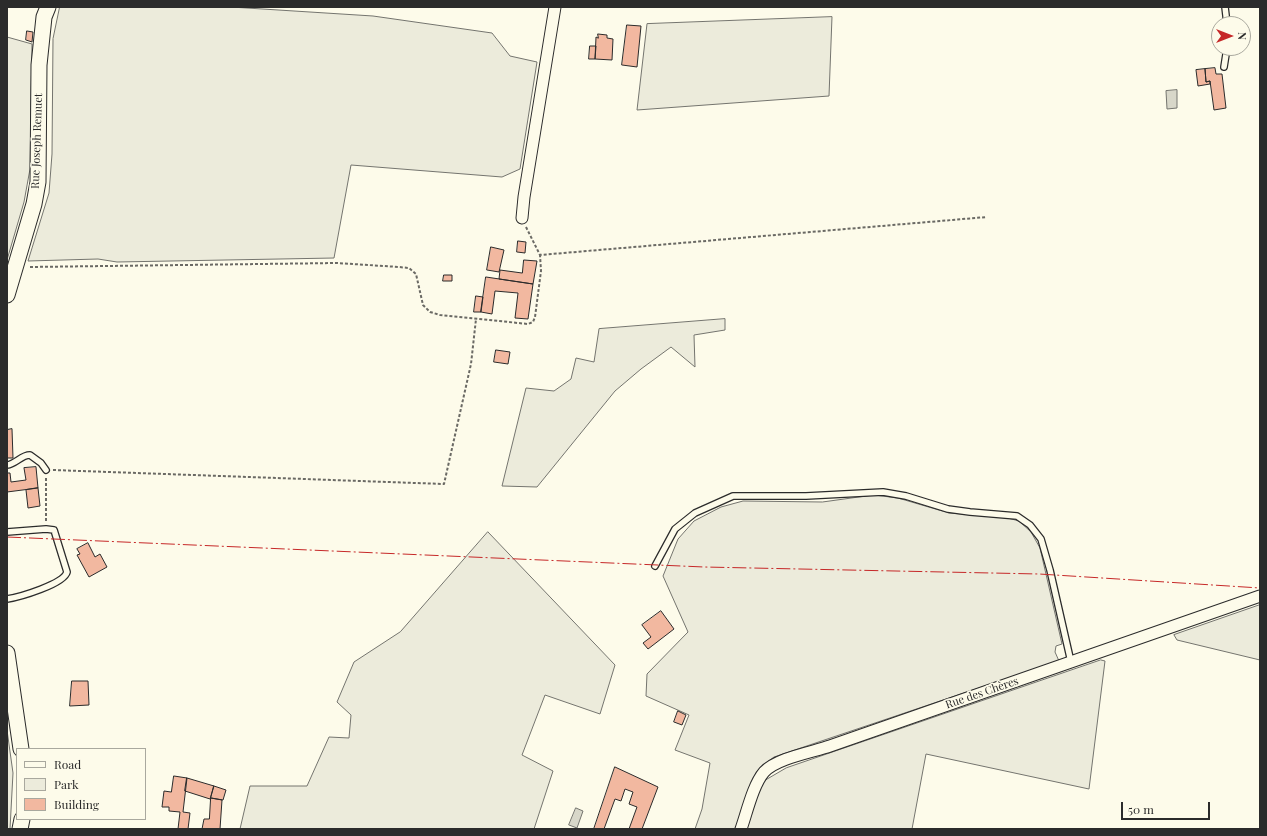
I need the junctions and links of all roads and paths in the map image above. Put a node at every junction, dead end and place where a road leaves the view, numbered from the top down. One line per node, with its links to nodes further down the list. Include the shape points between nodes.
1 (48, 7): 8 (street, Rue Joseph Remuet, via 44,17 39,65 38,182 34,204)
2 (555, 7): 6 (street)
3 (1226, 56): 4 (lane)
4 (1224, 67)
5 (987, 217): 7 (path)
6 (522, 218): 7 (path)
7 (540, 255): 10 (path, via 541,270 533,322 528,324)
8 (14, 266): 9 (street, Rue Joseph Remuet); 10 (path, via 337,263 409,268 416,274 423,305 430,312)
9 (7, 296)
10 (476, 319): 12 (path, via 471,364 444,484)
11 (7, 465): 12 (lane, via 30,455)
12 (46, 470): 13 (path)
13 (46, 529): 14 (lane); 17 (lane, via 54,530 56,533 67,568 66,577 38,590)
14 (7, 532)
15 (655, 566): 19 (lane, via 675,529 695,512 733,496 883,492 970,512 1017,516 1030,525 1041,539)
16 (1260, 596): 19 (street, Rue des Chères)
17 (7, 599)
18 (7, 653): 20 (street)
19 (1071, 662): 21 (street, Rue des Chères, via 777,763 765,771 759,780)
20 (21, 748)
21 (741, 829)

